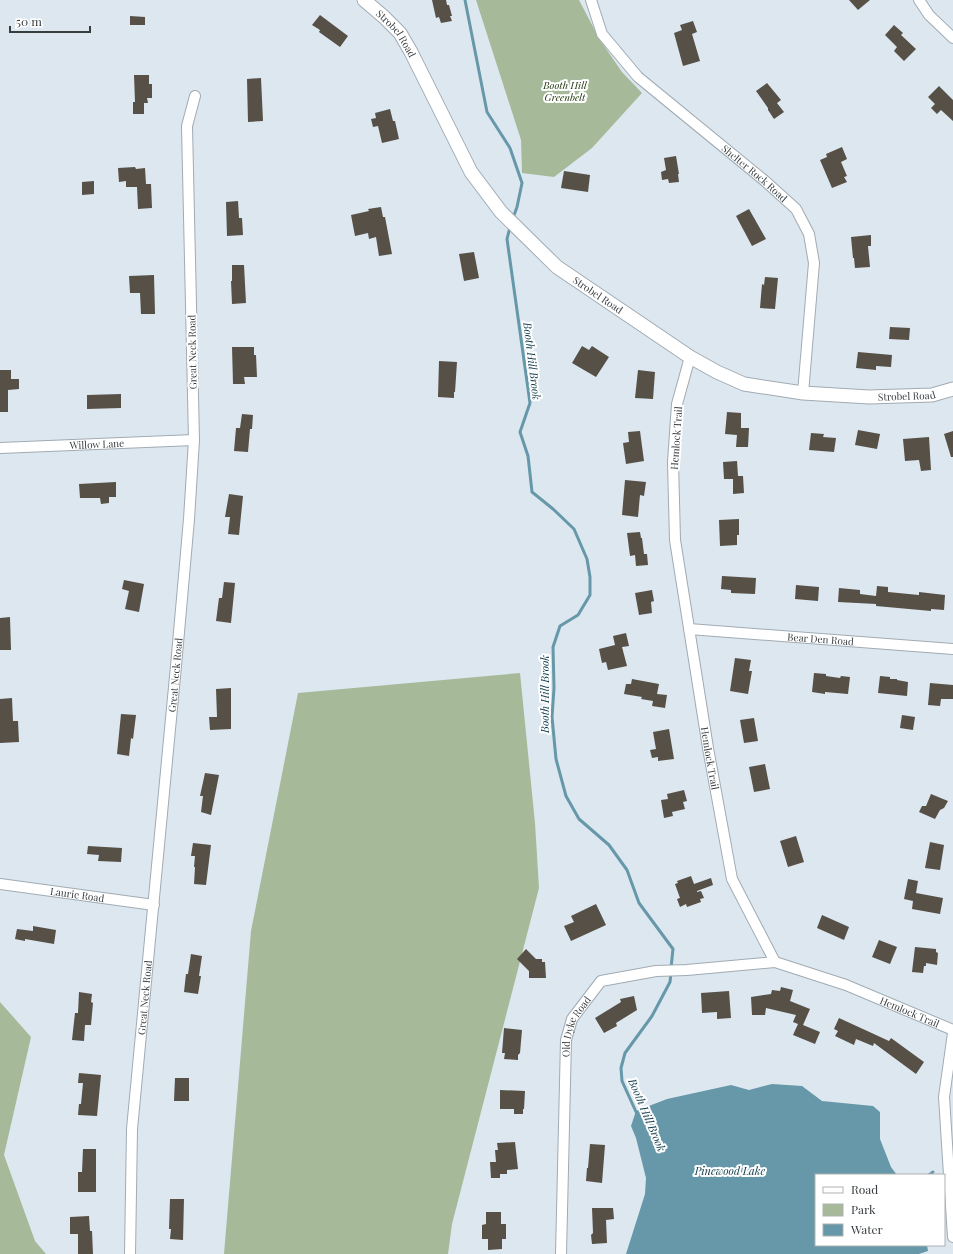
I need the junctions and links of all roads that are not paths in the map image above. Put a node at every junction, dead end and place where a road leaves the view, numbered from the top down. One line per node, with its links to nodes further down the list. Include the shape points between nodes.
1 (364, 0): 6 (street, Strobel Road, via 400,33 471,172 501,212 557,267)
2 (591, 0): 8 (street, Shelter Rock Road, via 602,34 638,77 796,209 809,234 814,263)
3 (919, 0): 4 (street, via 929,15)
4 (953, 38)
5 (195, 96): 9 (street, Great Neck Road, via 187,126)
6 (690, 357): 8 (street, Strobel Road, via 744,384); 11 (street, Hemlock Trail, via 677,404 673,462 675,540)
7 (953, 389): 8 (street, Strobel Road, via 932,395 884,397)
8 (803, 393)
9 (194, 440): 10 (street, Willow Lane); 14 (street, Great Neck Road)
10 (0, 448)
11 (689, 629): 12 (street, Bear Den Road); 15 (street, Hemlock Trail, via 732,879)
12 (953, 649)
13 (0, 884): 14 (street, Laurie Road)
14 (154, 905): 18 (street, Great Neck Road, via 132,1129)
15 (775, 962): 16 (street, Hemlock Trail, via 846,985); 19 (street, Old Dyke Road, via 656,971 601,981 572,1019 566,1040)
16 (953, 1032): 17 (street, via 944,1097)
17 (953, 1237)
18 (130, 1254)
19 (561, 1254)

